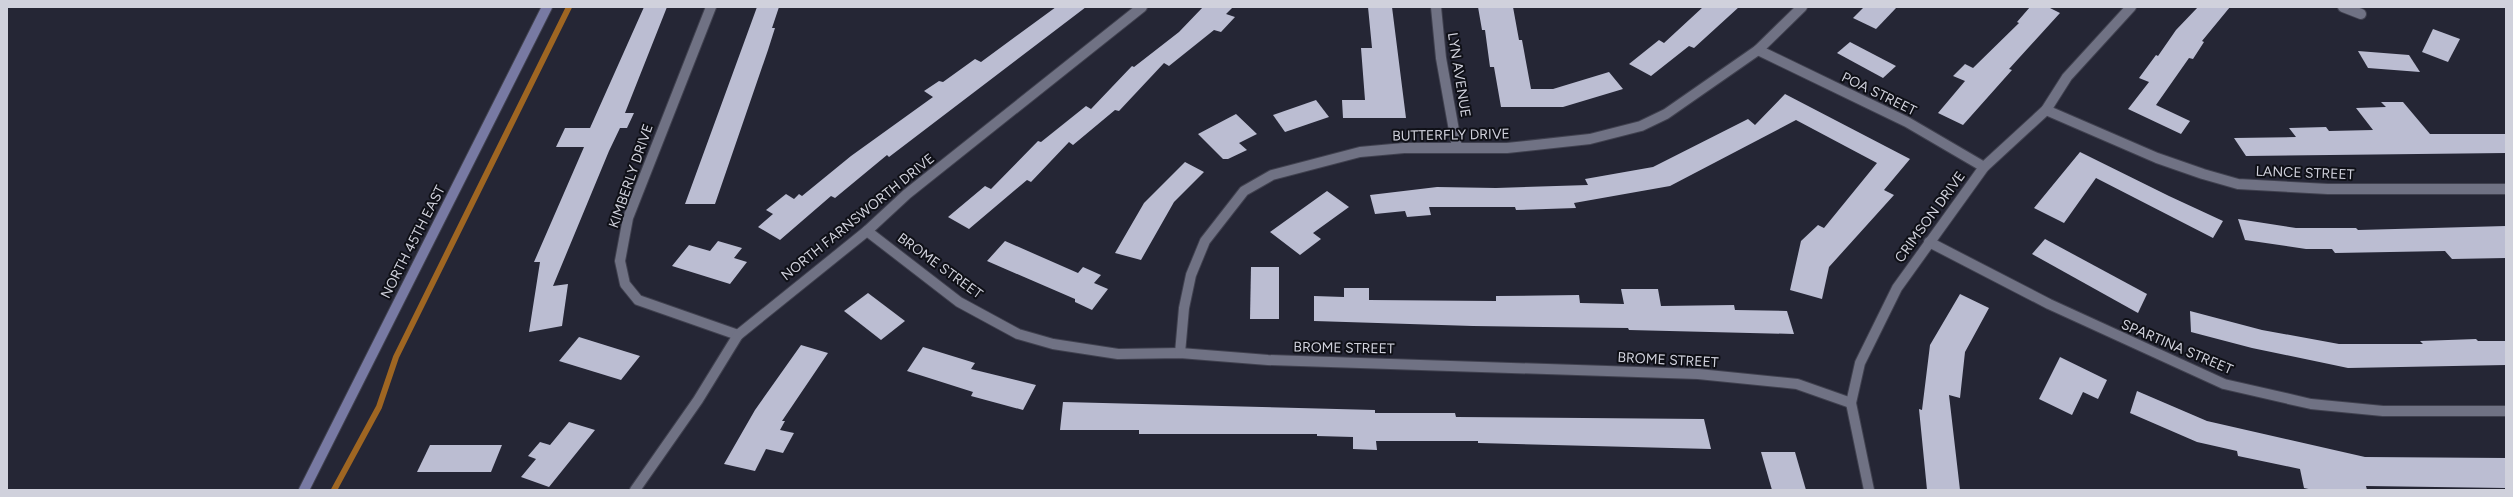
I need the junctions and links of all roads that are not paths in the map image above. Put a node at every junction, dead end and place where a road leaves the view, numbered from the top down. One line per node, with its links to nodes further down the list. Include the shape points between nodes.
1 (547, 7): 20 (main road, NORTH 45TH EAST)
2 (711, 7): 16 (street, KIMBERLY DRIVE, via 628,218 620,261 625,284 638,300)
3 (1142, 7): 14 (street, NORTH FARNSWORTH DRIVE, via 907,194)
4 (1436, 7): 11 (street, LYN AVENUE, via 1441,58)
5 (1802, 7): 9 (street, BUTTERFLY DRIVE)
6 (2131, 7): 10 (street, CRIMSON DRIVE, via 2067,77)
7 (2343, 7): 8 (street)
8 (2361, 14)
9 (1758, 50): 11 (street, BUTTERFLY DRIVE, via 1666,114 1641,126 1590,139 1507,148); 12 (street, POA STREET, via 1907,122)
10 (2046, 110): 12 (street, CRIMSON DRIVE); 13 (street, LANCE STREET, via 2179,166 2225,181 2263,188)
11 (1456, 147): 17 (street, BUTTERFLY DRIVE, via 1360,152 1272,175 1244,191 1205,241 1191,275 1184,308)
12 (1984, 167): 15 (street, CRIMSON DRIVE)
13 (2506, 189)
14 (867, 231): 16 (street, NORTH FARNSWORTH DRIVE); 17 (street, BROME STREET, via 960,302 1018,334 1053,344 1118,354)
15 (1929, 242): 18 (street, CRIMSON DRIVE, via 1897,288 1860,363); 19 (street, SPARTINA STREET, via 2049,304 2224,384 2311,404 2383,411)
16 (738, 334): 21 (street, NORTH FARNSWORTH DRIVE, via 698,400)
17 (1180, 353): 18 (street, BROME STREET, via 1268,360 1698,374 1797,384)
18 (1852, 404): 22 (street, CRIMSON DRIVE)
19 (2506, 411)
20 (304, 490)
21 (635, 490)
22 (1869, 490)

